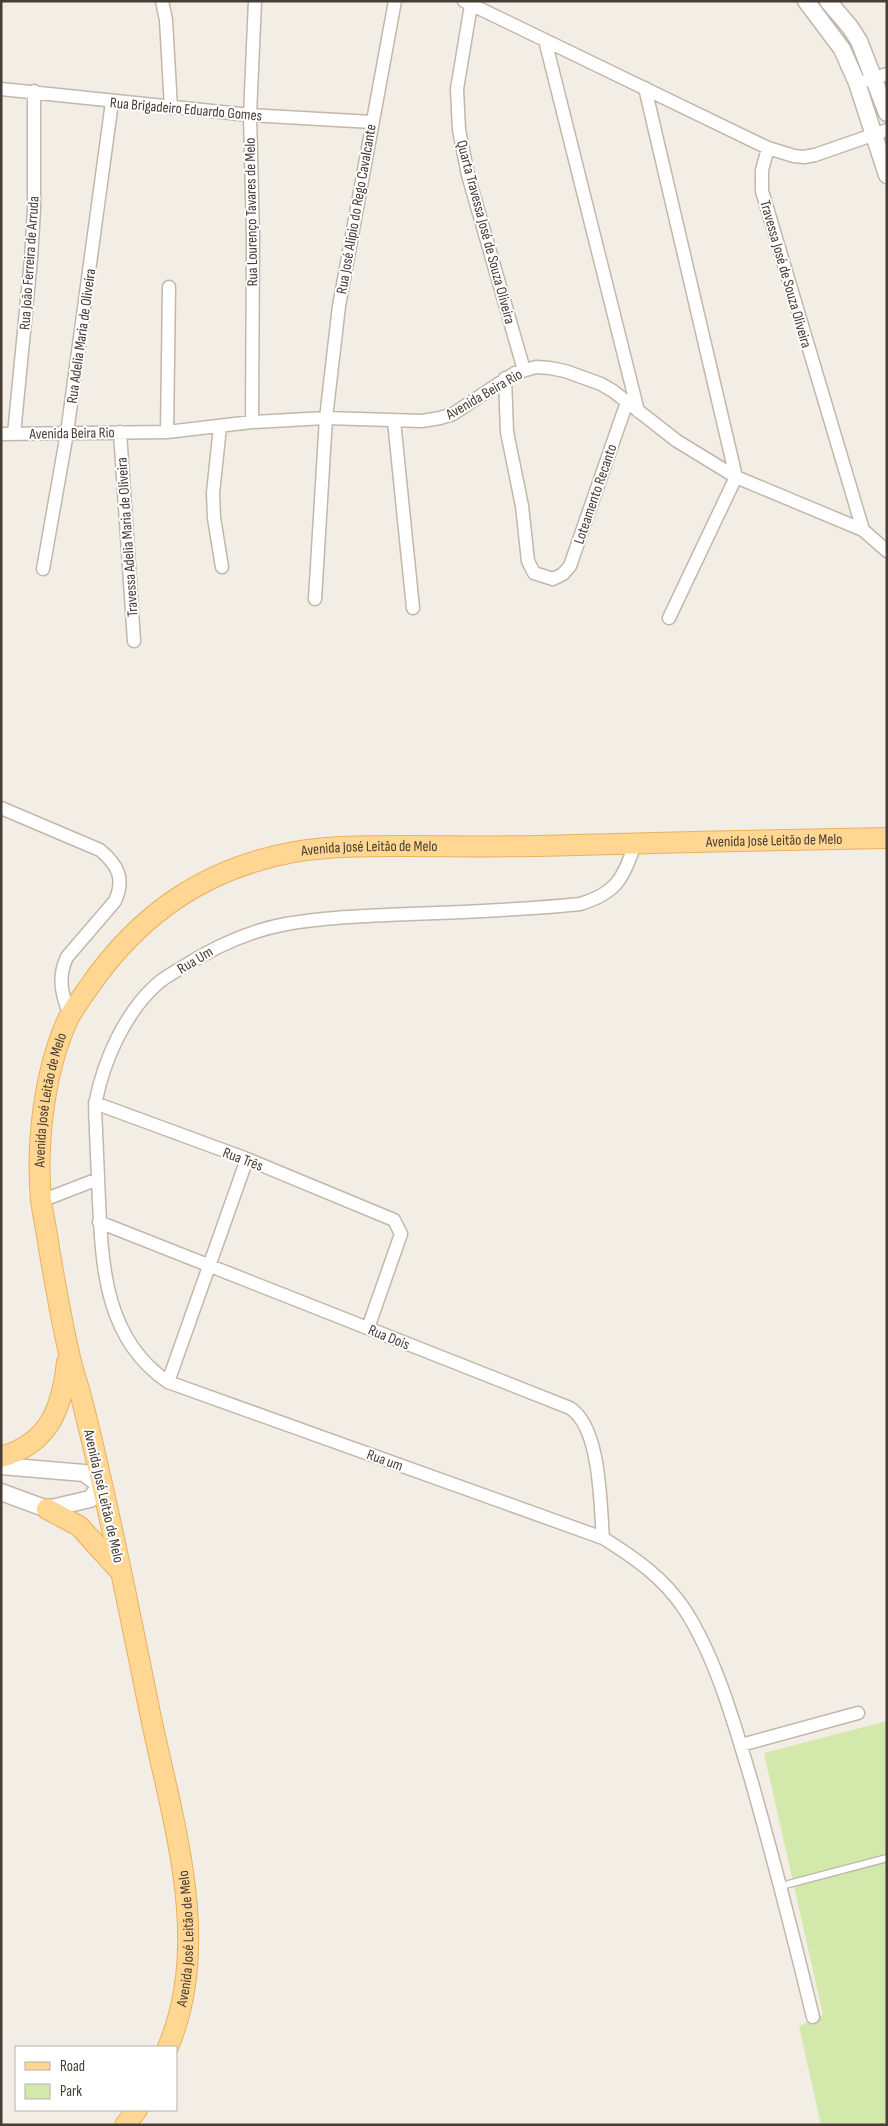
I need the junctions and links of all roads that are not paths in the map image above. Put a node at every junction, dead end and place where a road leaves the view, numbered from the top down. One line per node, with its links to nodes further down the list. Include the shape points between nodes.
1 (162, 1): 14 (street)
2 (255, 1): 16 (street, Rua Lourenço Tavares de Melo)
3 (395, 1): 17 (street, Rua José Alipio do Rego Cavalcante)
4 (806, 1): 9 (street, via 835,37)
5 (828, 1): 8 (street, via 850,27)
6 (468, 3): 7 (street); 22 (street, Quarta Travessa José de Souza Oliveira, via 457,88 459,130 468,175)
7 (545, 40): 10 (street); 25 (street)
8 (880, 76): 9 (street); 15 (street)
9 (857, 83): 18 (street)
10 (645, 88): 19 (street); 34 (street)
11 (1, 89): 12 (street, Rua Brigadeiro Eduardo Gomes)
12 (34, 92): 13 (street, Rua Brigadeiro Eduardo Gomes); 33 (street, Rua João Ferreira de Arruda, via 32,242)
13 (112, 102): 14 (street, Rua Brigadeiro Eduardo Gomes); 32 (street, Rua Adelia Maria de Oliveira)
14 (171, 108): 16 (street, Rua Brigadeiro Eduardo Gomes)
15 (887, 113)
16 (250, 115): 17 (street, Rua Brigadeiro Eduardo Gomes); 28 (street, Rua Lourenço Tavares de Melo)
17 (372, 122): 26 (street, Rua José Alipio do Rego Cavalcante, via 339,306)
18 (880, 132): 19 (street, via 804,157); 20 (street)
19 (768, 148): 35 (street, Travessa José de Souza Oliveira, via 761,180 762,191)
20 (887, 175)
21 (169, 287): 31 (street)
22 (524, 370): 23 (street, Avenida Beira Rio); 24 (street, Avenida Beira Rio, via 550,368 565,371 601,384)
23 (505, 378): 24 (street, Loteamento Recanto, via 507,432 522,506 528,561 534,572 553,578 570,566); 27 (street, Avenida Beira Rio, via 453,414 422,421)
24 (627, 402): 25 (street, Avenida Beira Rio)
25 (638, 411): 34 (street, Avenida Beira Rio, via 677,441)
26 (326, 418): 27 (street, Avenida Beira Rio); 28 (street, Avenida Beira Rio); 39 (street, Rua José Alipio do Rego Cavalcante)
27 (394, 421): 40 (street)
28 (252, 422): 29 (street, Avenida Beira Rio)
29 (220, 427): 31 (street, Avenida Beira Rio); 37 (street, via 213,493)
30 (120, 432): 31 (street, Avenida Beira Rio); 32 (street, Avenida Beira Rio); 42 (street, Travessa Adelia Maria de Oliveira)
31 (167, 432)
32 (67, 433): 33 (street, Avenida Beira Rio); 38 (street, Rua Adelia Maria de Oliveira)
33 (8, 434)
34 (736, 477): 35 (street, Avenida Beira Rio); 41 (street)
35 (863, 530): 36 (street, Avenida Beira Rio)
36 (887, 551)
37 (222, 567)
38 (44, 569)
39 (314, 599)
40 (413, 608)
41 (669, 618)
42 (134, 641)
43 (1, 808): 46 (street, via 100,850 110,858 118,873 120,890 115,901 67,957 62,968 62,994)
44 (887, 838): 45 (main road, Avenida José Leitão de Melo)
45 (635, 844): 46 (main road, Avenida José Leitão de Melo, via 370,846 302,850 266,858 202,884 173,900 146,921 106,962); 47 (street, Rua Um, via 625,873 618,882 604,894 580,904 330,918 285,924 226,942 156,985 143,999 112,1050)
46 (70, 1016): 50 (main road, Avenida José Leitão de Melo, via 57,1050 46,1098 41,1135)
47 (95, 1103): 48 (street, Rua Três); 49 (street, Rua Um)
48 (247, 1159): 52 (street); 53 (street, Rua Três, via 390,1218 398,1226 401,1234)
49 (98, 1179): 50 (street); 51 (street, Rua Um)
50 (41, 1201): 54 (main road, Avenida José Leitão de Melo)
51 (100, 1222): 52 (street, Rua Dois); 55 (street, Rua Um, via 103,1268 114,1312 144,1363)
52 (208, 1267): 53 (street, Rua Dois); 55 (street)
53 (368, 1328): 61 (street, Rua Dois, via 570,1408 584,1422 592,1439)
54 (69, 1353): 56 (main road, via 63,1395 53,1418 30,1444); 58 (main road, Avenida José Leitão de Melo)
55 (168, 1382): 61 (street, Rua um)
56 (1, 1457)
57 (1, 1466): 58 (street, via 84,1473)
58 (101, 1486): 60 (street, via 90,1499); 62 (main road, Avenida José Leitão de Melo)
59 (1, 1492): 60 (street)
60 (47, 1509): 62 (main road, via 79,1526)
61 (603, 1538): 64 (street, Rua um, via 651,1571 685,1610 713,1666)
62 (122, 1572): 68 (main road, Avenida José Leitão de Melo, via 175,1831 186,1908 186,1976 180,2010)
63 (858, 1713): 64 (street)
64 (741, 1745): 66 (street, Rua um)
65 (887, 1858): 66 (lane)
66 (781, 1886): 67 (street, Rua um)
67 (813, 2017)
68 (168, 2046)
69 (135, 2111): 70 (main road)
70 (125, 2125)

